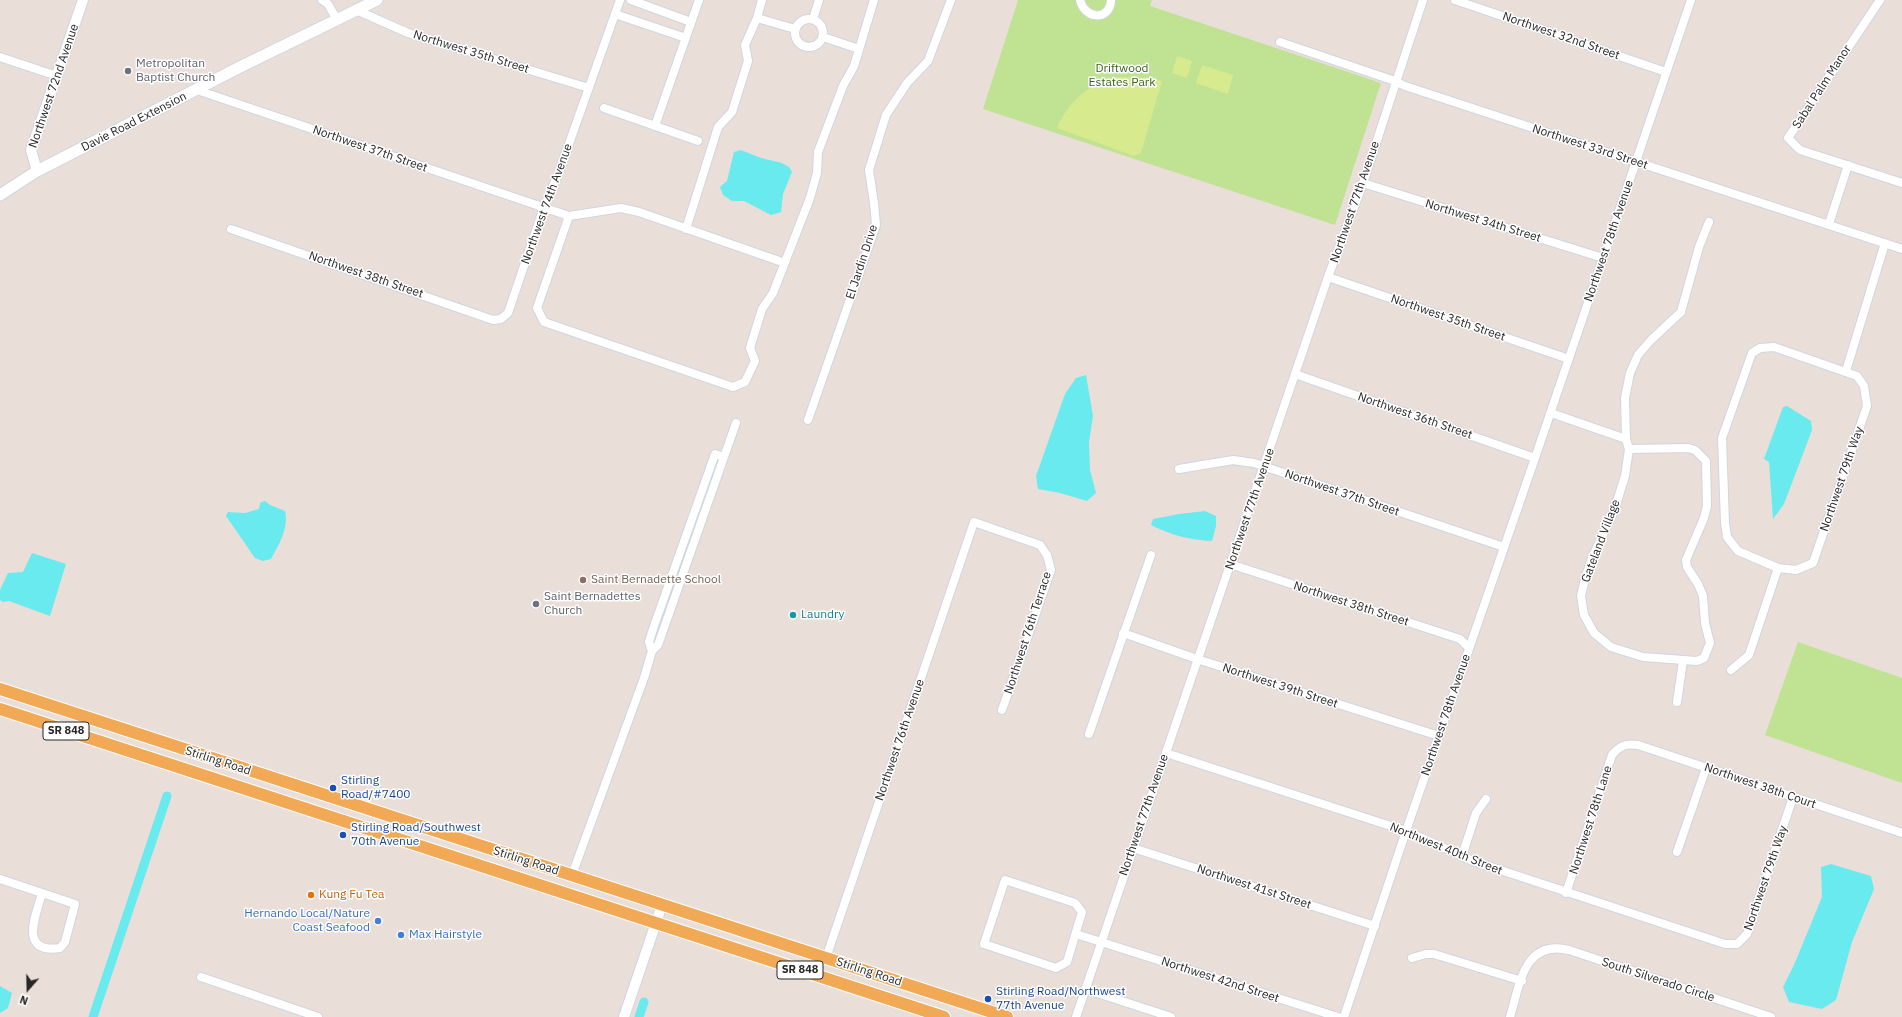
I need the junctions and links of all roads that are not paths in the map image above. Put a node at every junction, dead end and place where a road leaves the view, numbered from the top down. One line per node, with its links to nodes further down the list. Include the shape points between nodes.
1 (83, 0): 30 (street, Northwest 72nd Avenue)
2 (322, 0): 21 (street, via 328,4)
3 (377, 0): 17 (main road, Davie Road Extension)
4 (620, 0): 18 (street, Northwest 74th Avenue)
5 (631, 0): 22 (street)
6 (699, 0): 22 (street)
7 (762, 0): 19 (street)
8 (819, 0): 20 (street)
9 (874, 0): 27 (street)
10 (951, 0): 59 (street, El Jardin Drive, via 928,61 907,83 886,115 869,170 876,225)
11 (1080, 0): 12 (street, via 1082,8 1088,14 1097,16 1105,13 1111,6)
12 (1111, 0)
13 (1422, 0): 31 (street, Northwest 77th Avenue)
14 (1455, 0): 29 (street, Northwest 32nd Street)
15 (1690, 0): 29 (street, Northwest 78th Avenue)
16 (1880, 0): 38 (street, Sabal Palm Manor, via 1788,138 1800,150)
17 (356, 10): 21 (main road, Davie Road Extension); 32 (street, Northwest 35th Street, via 408,33)
18 (615, 14): 25 (street); 32 (street, Northwest 74th Avenue)
19 (757, 18): 23 (street); 48 (street, via 745,45 748,61 732,112 718,127)
20 (813, 19): 23 (street, via 802,21); 24 (street, via 821,26)
21 (337, 20): 33 (main road, Davie Road Extension)
22 (691, 22): 25 (street)
23 (795, 29): 24 (street, via 796,40 805,47 816,46)
24 (823, 37): 27 (street)
25 (686, 38): 35 (street)
26 (1280, 42): 31 (street, Northwest 33rd Street)
27 (859, 49): 52 (street, via 818,152 817,173 810,198)
28 (0, 57): 30 (street)
29 (1666, 72): 37 (street, Northwest 78th Avenue)
30 (57, 76): 39 (street, Northwest 72nd Avenue, via 31,150)
31 (1395, 81): 37 (street, Northwest 33rd Street, via 1412,89); 40 (street, Northwest 77th Avenue)
32 (589, 88): 43 (street, Northwest 74th Avenue)
33 (197, 90): 39 (main road, Davie Road Extension); 43 (street, Northwest 37th Street)
34 (604, 108): 35 (street)
35 (655, 126): 36 (street)
36 (698, 141)
37 (1635, 162): 46 (street, Northwest 33rd Street); 51 (street, Northwest 78th Avenue)
38 (1848, 166): 41 (street, Sabal Palm Manor); 46 (street)
39 (37, 171): 42 (main road, Davie Road Extension)
40 (1363, 183): 51 (street, Northwest 34th Street); 53 (street, Northwest 77th Avenue)
41 (1902, 183)
42 (0, 195)
43 (544, 207): 44 (street, Northwest 37th Street); 54 (street, Northwest 74th Avenue, via 508,313)
44 (569, 216): 48 (street, via 621,208); 52 (street, via 538,308 544,322 733,387 745,382 755,361 750,348 762,309 773,293)
45 (1708, 222): 61 (street, Gateland Village, via 1681,312 1638,355 1630,373 1626,398)
46 (1829, 224): 49 (street, Northwest 33rd Street)
47 (231, 229): 54 (street, Northwest 38th Street, via 493,320)
48 (686, 229): 52 (street)
49 (1885, 243): 50 (street, Northwest 33rd Street); 56 (street)
50 (1902, 249)
51 (1603, 258): 55 (street, Northwest 78th Avenue)
52 (785, 263)
53 (1328, 277): 55 (street, Northwest 35th Street); 57 (street, Northwest 77th Avenue)
54 (501, 319)
55 (1569, 359): 58 (street, Northwest 78th Avenue)
56 (1846, 371): 70 (street, Northwest 79th Way, via 1857,376 1864,386 1867,406 1813,563 1796,570); 70 (street, via 1774,347 1760,348 1752,353 1722,438 1727,537 1738,551)
57 (1295, 374): 63 (street, Northwest 36th Street); 64 (street, Northwest 77th Avenue)
58 (1551, 413): 61 (street); 63 (street, Northwest 78th Avenue)
59 (808, 420)
60 (736, 423): 94 (street, via 724,457 715,454 701,491 652,635 652,651 644,678)
61 (1626, 438): 62 (street, Gateland Village)
62 (1629, 449): 74 (street, Gateland Village, via 1625,476 1614,511 1585,579 1581,596 1584,615 1594,634 1611,647 1644,656); 74 (street, Gateland Village, via 1688,448 1695,450 1706,461 1707,506 1686,560 1687,567 1703,596 1705,624 1710,643 1704,658)
63 (1536, 458): 66 (street, Northwest 78th Avenue)
64 (1265, 467): 65 (street, Northwest 37th Street, via 1254,462 1233,460); 66 (street, Northwest 37th Street); 69 (street, Northwest 77th Avenue)
65 (1179, 469)
66 (1504, 547): 72 (street, Northwest 78th Avenue)
67 (1047, 555): 79 (street, Northwest 76th Terrace, via 1051,570); 104 (street, Northwest 76th Avenue, via 1040,545 974,522)
68 (1151, 555): 71 (street)
69 (1230, 564): 72 (street, Northwest 38th Street, via 1460,639); 73 (street, Northwest 77th Avenue)
70 (1778, 568): 75 (street, via 1749,655)
71 (1123, 633): 73 (street, Northwest 39th Street); 80 (street)
72 (1469, 648): 81 (street, Northwest 78th Avenue)
73 (1197, 659): 81 (street, Northwest 39th Street); 83 (street, Northwest 77th Avenue)
74 (1683, 661): 77 (street)
75 (1731, 670)
76 (0, 689): 89 (main road, Stirling Road / SR 848)
77 (1677, 702)
78 (0, 709): 93 (main road, Stirling Road / SR 848)
79 (1002, 710)
80 (1089, 734)
81 (1439, 736): 87 (street, Northwest 78th Avenue)
82 (1618, 748): 84 (street, Northwest 38th Court, via 1627,743 1638,745); 97 (street, Northwest 78th Lane, via 1612,756)
83 (1166, 753): 87 (street, Northwest 40th Street); 90 (street, Northwest 77th Avenue)
84 (1706, 768): 85 (street, Northwest 38th Court); 91 (street)
85 (1793, 797): 88 (street, Northwest 38th Court); 103 (street, Northwest 79th Way, via 1747,934 1737,944)
86 (1486, 799): 92 (street, via 1476,813)
87 (1406, 831): 92 (street, Northwest 40th Street); 100 (street, Northwest 78th Avenue)
88 (1902, 833)
89 (473, 843): 93 (main road); 94 (main road, Stirling Road / SR 848)
90 (1133, 848): 100 (street, Northwest 41st Street); 102 (street, Northwest 77th Avenue)
91 (1677, 852)
92 (1462, 856): 97 (street, Northwest 40th Street)
93 (466, 861): 99 (main road, Stirling Road / SR 848)
94 (572, 876): 98 (main road, Stirling Road / SR 848)
95 (0, 879): 96 (street)
96 (42, 892): 96 (street, via 32,932 33,939 47,948 60,948 65,942 75,904)
97 (1566, 893): 103 (street, Northwest 40th Street)
98 (662, 906): 99 (street); 104 (main road, Stirling Road / SR 848)
99 (656, 922): 110 (street); 111 (main road, Stirling Road / SR 848)
100 (1374, 926): 116 (street, Northwest 78th Avenue)
101 (1076, 934): 101 (street, via 1067,962 1056,968 984,944 1005,880 1075,903 1082,912); 102 (street, Northwest 42nd Street)
102 (1101, 942): 108 (street, Northwest 77th Avenue); 115 (street, Northwest 42nd Street)
103 (1725, 944)
104 (826, 958): 112 (main road, Stirling Road / SR 848)
105 (1412, 958): 107 (street, via 1437,954)
106 (201, 977): 109 (street)
107 (1522, 981): 117 (street); 118 (street, South Silverado Circle, via 1531,959 1543,949 1554,947)
108 (1085, 989): 113 (street, Northwest 77th Avenue); 114 (street)
109 (318, 1017)
110 (624, 1017)
111 (944, 1017)
112 (1007, 1017)
113 (1076, 1017)
114 (1171, 1017)
115 (1338, 1017)
116 (1344, 1017)
117 (1510, 1017)
118 (1771, 1017)

